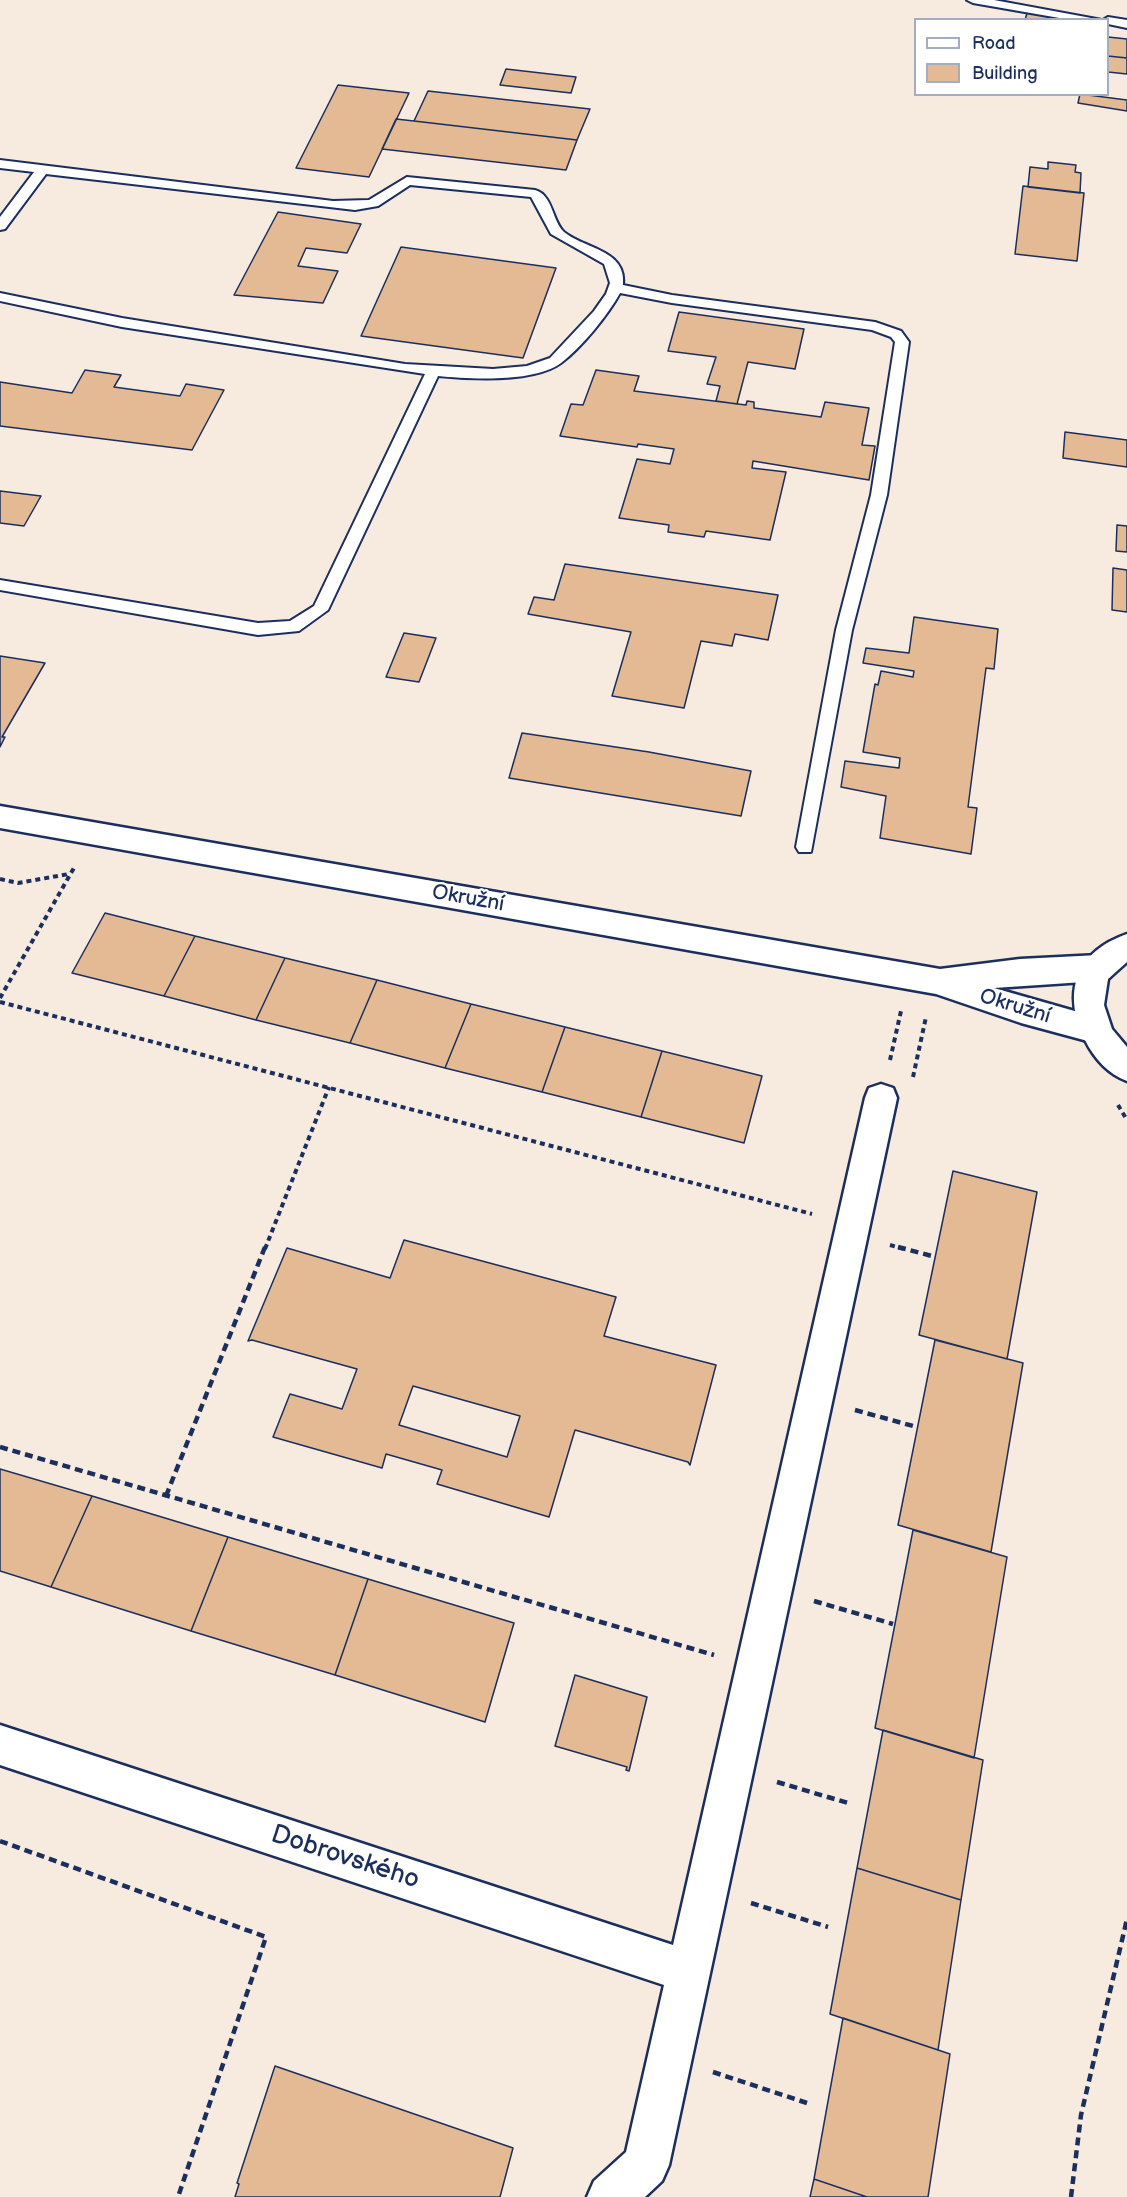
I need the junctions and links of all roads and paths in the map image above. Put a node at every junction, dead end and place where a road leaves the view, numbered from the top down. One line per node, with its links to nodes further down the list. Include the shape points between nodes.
1 (973, 0): 2 (lane)
2 (1084, 18)
3 (1109, 21): 4 (lane)
4 (1127, 24)
5 (0, 164): 6 (lane)
6 (42, 170): 7 (lane); 8 (lane, via 333,205 373,202 407,181 535,194 543,201 560,236 607,259 615,268)
7 (0, 226)
8 (616, 288): 10 (lane, via 600,312 546,366 499,373); 13 (lane, via 875,326 896,334 902,342 879,495 844,630)
9 (0, 297): 10 (lane, via 101,319 388,366)
10 (434, 370): 11 (lane, via 320,610 293,627 258,629)
11 (0, 585)
12 (1, 820): 19 (street, Okružní)
13 (805, 848)
14 (79, 859): 15 (path)
15 (70, 874): 16 (path, via 18,883); 20 (path)
16 (0, 879)
17 (1127, 947): 18 (street)
18 (1099, 968): 19 (street, Okružní); 23 (street, via 1088,997)
19 (936, 981): 23 (street, Okružní)
20 (0, 1000): 25 (path)
21 (902, 1008): 26 (path)
22 (926, 1014): 26 (path)
23 (1095, 1030): 24 (street, via 1108,1050)
24 (1127, 1067)
25 (329, 1087): 27 (path); 32 (path)
26 (897, 1091): 27 (street)
27 (868, 1234): 28 (path); 35 (street)
28 (932, 1256)
29 (850, 1409): 30 (path)
30 (913, 1426)
31 (0, 1447): 32 (path)
32 (165, 1496): 35 (path)
33 (802, 1597): 34 (path)
34 (893, 1624)
35 (757, 1668): 43 (street)
36 (0, 1745): 43 (street, Dobrovského)
37 (765, 1779): 38 (path)
38 (848, 1803)
39 (0, 1840): 46 (path, via 266,1937)
40 (742, 1900): 42 (path)
41 (1127, 1919): 48 (path, via 1081,2115)
42 (828, 1927)
43 (689, 1972): 47 (street, via 646,2165)
44 (707, 2070): 45 (path)
45 (807, 2103)
46 (178, 2197)
47 (610, 2197)
48 (1071, 2197)

